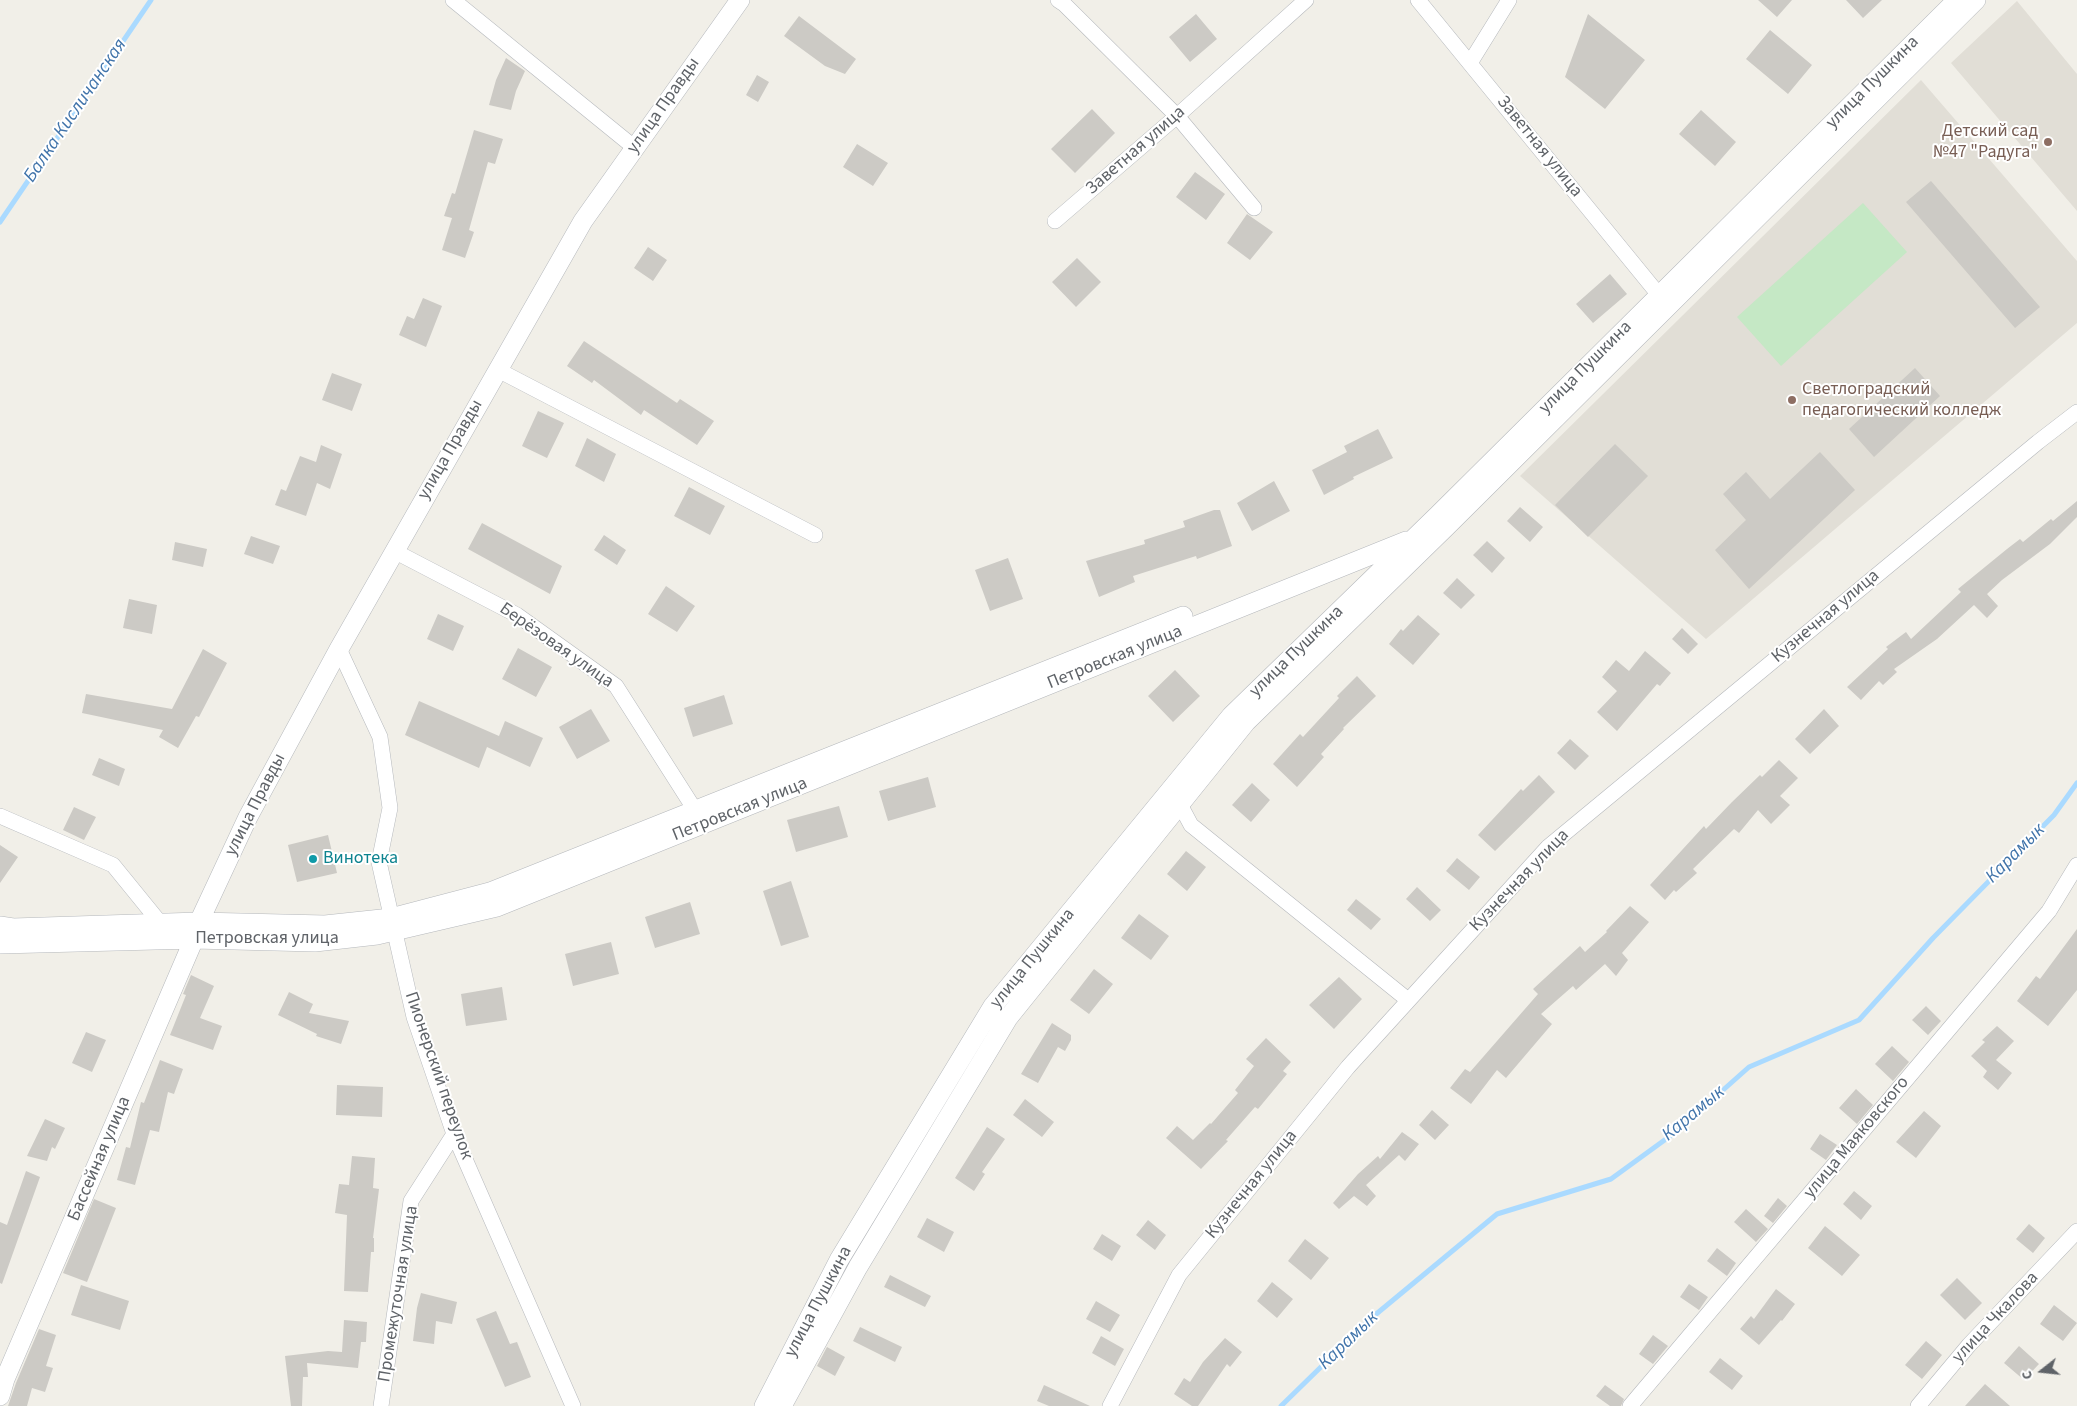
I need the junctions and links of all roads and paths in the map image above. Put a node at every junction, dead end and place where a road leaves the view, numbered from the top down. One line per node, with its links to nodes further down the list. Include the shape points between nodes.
1 (453, 0): 11 (street)
2 (740, 0): 11 (street, улица Правды)
3 (1058, 0): 10 (street)
4 (1306, 0): 10 (street, Заветная улица)
5 (1418, 0): 9 (street, Заветная улица)
6 (1510, 0): 9 (street)
7 (1957, 0): 14 (street, улица Пушкина)
8 (1976, 0): 17 (street)
9 (1470, 63): 14 (street, Заветная улица)
10 (1177, 116): 12 (street); 13 (street, Заветная улица)
11 (635, 148): 15 (street, улица Правды, via 582,222)
12 (1254, 208)
13 (1055, 221)
14 (1659, 295): 17 (street, улица Пушкина)
15 (498, 370): 18 (street); 20 (street, улица Правды)
16 (2077, 412): 31 (street, Кузнечная улица, via 1548,847)
17 (1442, 521): 19 (street, улица Пушкина); 22 (street, улица Пушкина); 23 (street)
18 (815, 535)
19 (1414, 538): 22 (street, улица Пушкина, via 1230,716); 28 (street, Петровская улица, via 497,907)
20 (394, 551): 21 (street, улица Правды); 23 (street, Берёзовая улица, via 517,615 616,686)
21 (339, 649): 28 (street, Пионерский переулок, via 380,737 390,808 380,862); 29 (street, улица Правды, via 248,817)
22 (1176, 796): 31 (street, via 1191,825); 37 (street, улица Пушкина, via 993,1006 839,1260); 38 (street, улица Пушкина, via 1008,1018 858,1266)
23 (695, 810): 28 (street, via 490,892)
24 (0, 816): 27 (street, via 113,865)
25 (2077, 865): 26 (street, улица Маяковского)
26 (2073, 884): 40 (street, улица Маяковского)
27 (161, 924): 29 (street); 30 (street)
28 (392, 924): 29 (street); 32 (street, Пионерский переулок, via 414,1017)
29 (196, 931): 30 (street, Петровская улица); 34 (street, Бассейная улица)
30 (3, 937)
31 (1408, 1000): 39 (street, Кузнечная улица, via 1348,1067 1179,1275)
32 (454, 1134): 35 (street, Промежуточная улица, via 411,1201); 36 (street, Пионерский переулок)
33 (2077, 1231): 41 (street, улица Чкалова, via 1969,1345)
34 (0, 1396)
35 (381, 1406)
36 (573, 1406)
37 (764, 1406)
38 (782, 1406)
39 (1110, 1406)
40 (1630, 1406)
41 (1918, 1406)

